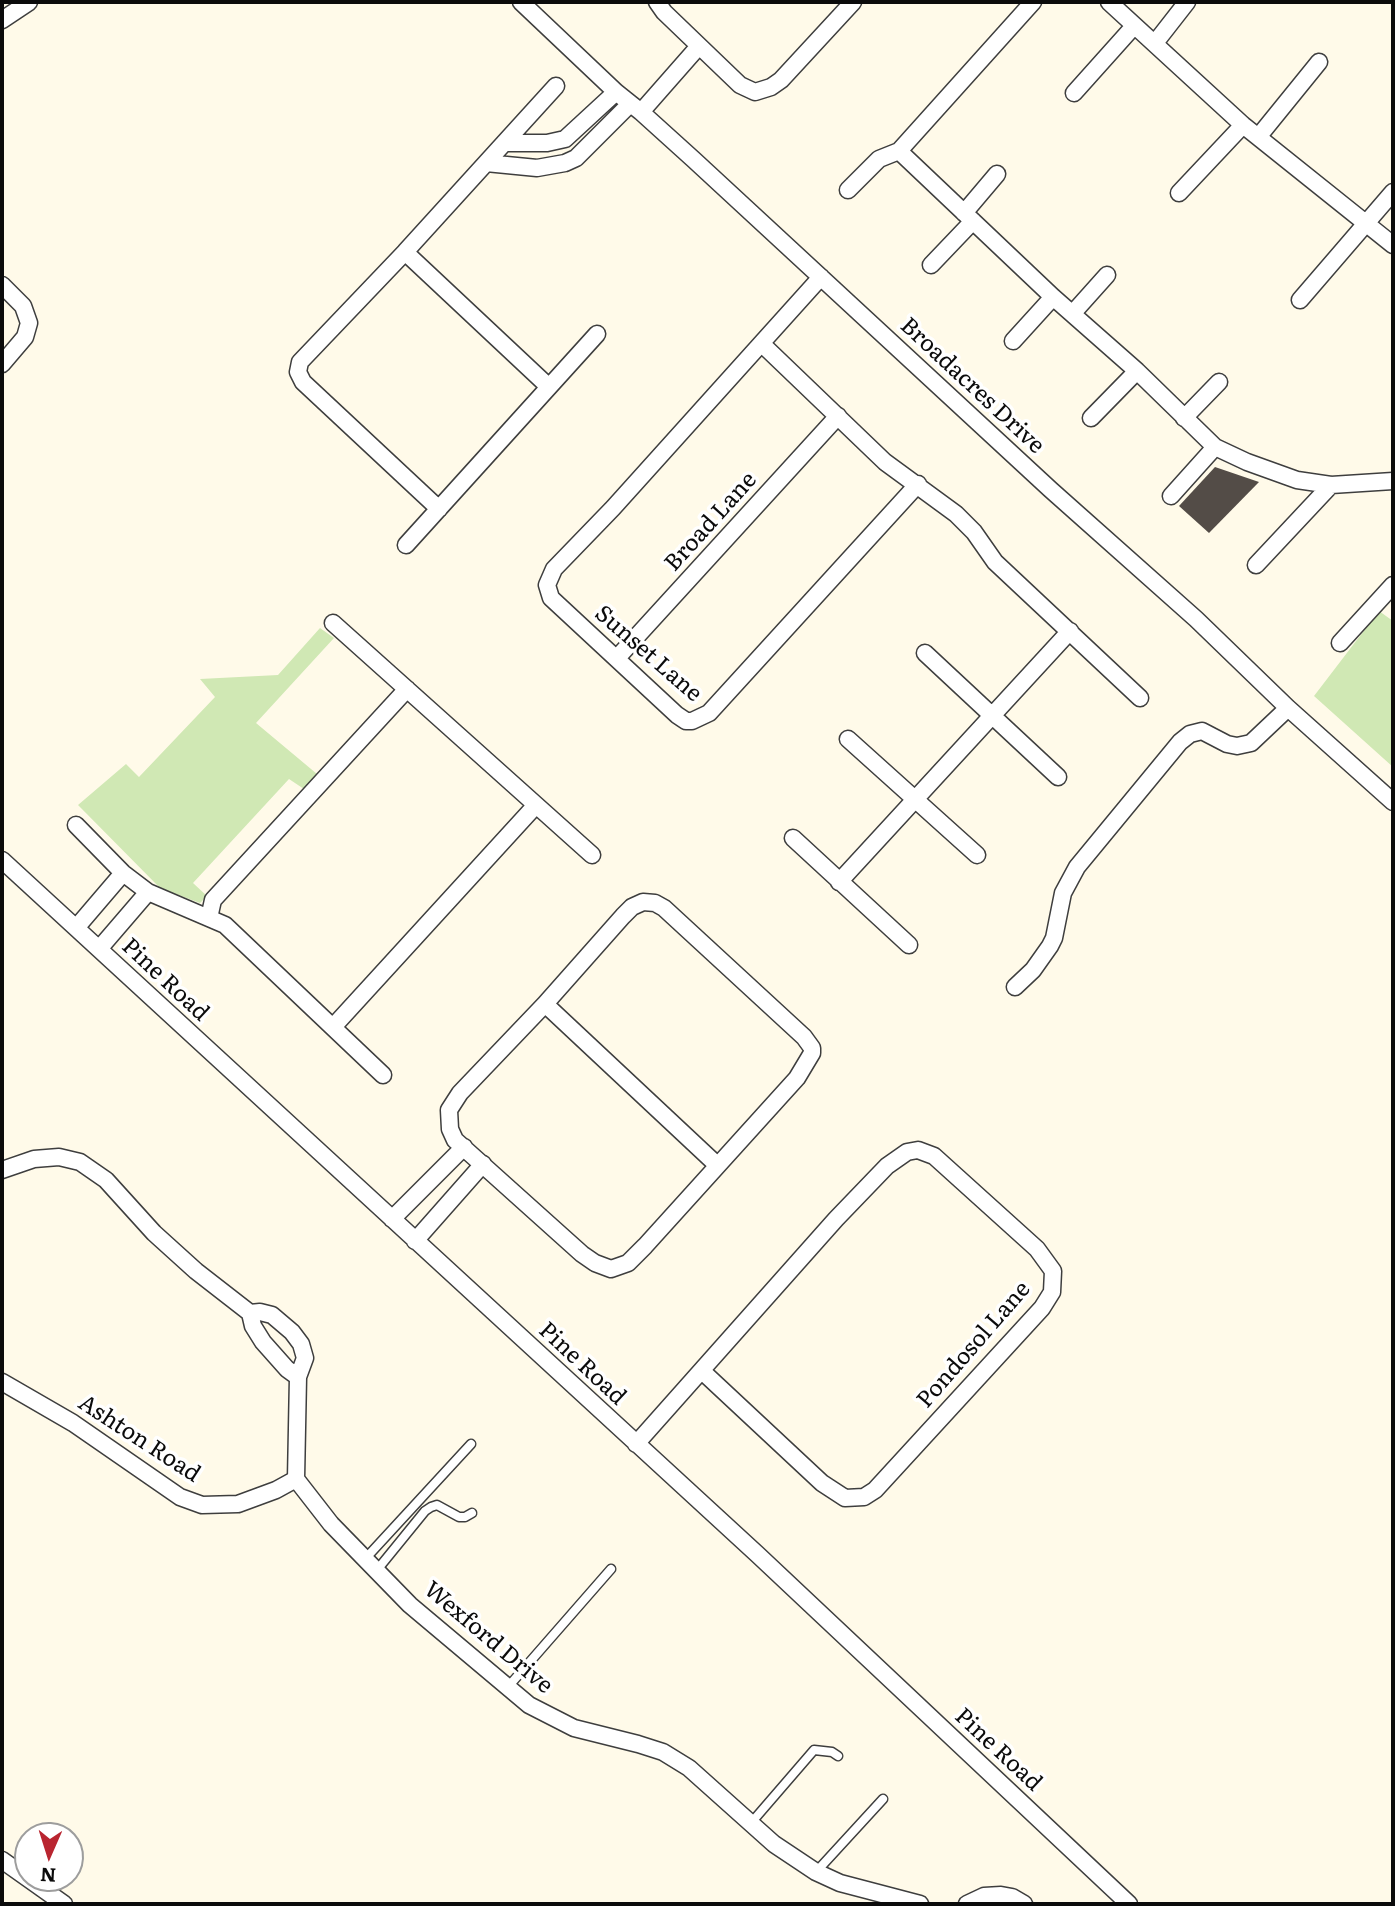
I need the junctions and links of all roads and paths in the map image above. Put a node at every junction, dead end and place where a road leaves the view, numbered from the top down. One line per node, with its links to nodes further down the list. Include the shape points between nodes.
1 (520, 2): 14 (street, Broadacres Drive)
2 (657, 2): 11 (street)
3 (853, 2): 11 (street, via 781,80 762,91 740,85)
4 (1032, 2): 20 (street)
5 (1109, 2): 9 (street)
6 (1187, 2): 10 (street)
7 (21, 4): 8 (street)
8 (2, 20)
9 (1134, 26): 10 (street); 15 (street)
10 (1155, 43): 17 (street)
11 (699, 46): 16 (street)
12 (1319, 62): 18 (street)
13 (556, 86): 19 (street)
14 (616, 92): 16 (street, Broadacres Drive); 19 (street, via 565,139)
15 (1074, 93)
16 (635, 108): 21 (street, via 565,163 537,168); 32 (street, Broadacres Drive)
17 (1243, 125): 18 (street); 25 (street)
18 (1259, 136): 27 (street)
19 (504, 143): 21 (street)
20 (899, 151): 23 (street, via 879,159); 26 (street)
21 (486, 163): 29 (street)
22 (997, 174): 26 (street)
23 (848, 190)
24 (1393, 192): 27 (street)
25 (1179, 193)
26 (969, 217): 30 (street); 34 (street)
27 (1366, 225): 28 (street); 35 (street)
28 (1393, 245)
29 (405, 252): 43 (street); 52 (street, via 300,362 298,372 303,382)
30 (931, 265)
31 (1107, 275): 36 (street)
32 (821, 277): 39 (street, Sunset Lane); 63 (street, Broadacres Drive)
33 (2, 285): 40 (street, via 23,306 29,323 24,337)
34 (1053, 297): 36 (street); 38 (street)
35 (1300, 300)
36 (1073, 313): 41 (street)
37 (597, 334): 43 (street)
38 (1013, 341)
39 (762, 344): 44 (street); 60 (street, Sunset Lane, via 548,579 551,598)
40 (2, 364)
41 (1137, 371): 45 (street); 46 (street)
42 (1219, 382): 46 (street)
43 (549, 387): 52 (street)
44 (838, 416): 49 (street, via 885,462); 60 (street, Broad Lane)
45 (1091, 418)
46 (1184, 418): 47 (street)
47 (1215, 447): 50 (street, via 1271,472); 51 (street)
48 (1393, 481): 50 (street)
49 (918, 484): 57 (street, via 968,524 995,562); 60 (street, Sunset Lane, via 701,719 686,721 677,715)
50 (1331, 485): 54 (street)
51 (1171, 496)
52 (439, 509): 53 (street)
53 (406, 545)
54 (1256, 565)
55 (1392, 588): 58 (street)
56 (333, 623): 61 (street)
57 (1070, 631): 62 (street); 64 (street)
58 (1340, 643)
59 (925, 653): 64 (street)
60 (617, 658)
61 (407, 689): 69 (street); 78 (street, via 214,900)
62 (1140, 698)
63 (1288, 708): 68 (street, Broadacres Drive); 82 (street, via 1251,743 1237,747 1202,731 1180,742 1077,867 1063,893 1050,946)
64 (991, 715): 66 (street); 67 (street)
65 (848, 739): 67 (street)
66 (1058, 776)
67 (915, 799): 73 (street); 76 (street)
68 (1393, 802)
69 (536, 805): 72 (street); 84 (street)
70 (76, 825): 75 (street)
71 (793, 838): 76 (street)
72 (592, 855)
73 (977, 855)
74 (2, 860): 79 (street, Pine Road)
75 (123, 873): 77 (street); 79 (street)
76 (839, 882): 80 (street)
77 (148, 892): 78 (street); 81 (street)
78 (209, 918): 84 (street, via 225,926)
79 (76, 929): 81 (street, Pine Road)
80 (909, 945)
81 (99, 949): 90 (street, Pine Road)
82 (1016, 987)
83 (545, 1004): 86 (street, via 454,1101 449,1110 450,1129); 88 (street); 88 (street, via 623,916 638,903 649,902 664,908 797,1029 812,1048 804,1070)
84 (333, 1027): 85 (street)
85 (383, 1075)
86 (464, 1147): 87 (street); 90 (street)
87 (483, 1164): 88 (street, via 582,1254 611,1269 628,1263); 91 (street)
88 (717, 1165)
89 (2, 1170): 92 (street, via 34,1159 59,1157 80,1162 106,1180 196,1271)
90 (392, 1219): 91 (street, Pine Road)
91 (415, 1241): 97 (street, Pine Road)
92 (250, 1313): 94 (street, via 263,1342); 94 (street, via 272,1315 297,1338 305,1358)
93 (702, 1371): 93 (street, Pondosol Lane, via 848,1207 907,1152 918,1150 934,1156 1037,1250 1053,1271 1052,1292 1041,1308 864,1497 849,1499 829,1488); 97 (street, Pondosol Lane)
94 (298, 1377): 98 (street)
95 (2, 1382): 98 (street, Ashton Road, via 73,1423 180,1497 202,1505 238,1504)
96 (471, 1444): 100 (lane)
97 (636, 1444): 112 (street, Pine Road)
98 (296, 1479): 100 (street, Wexford Drive)
99 (472, 1513): 100 (lane, via 459,1517 431,1507)
100 (371, 1565): 102 (street, Wexford Drive, via 419,1613)
101 (611, 1569): 102 (lane)
102 (508, 1688): 105 (street, Wexford Drive, via 529,1705 574,1728 663,1752 689,1768)
103 (838, 1756): 105 (lane, via 814,1750)
104 (883, 1798): 107 (lane)
105 (751, 1823): 107 (street, Wexford Drive)
106 (2, 1860): 108 (street)
107 (816, 1872): 109 (street, Wexford Drive)
108 (64, 1904)
109 (920, 1904)
110 (967, 1904): 111 (street, via 1001,1895)
111 (1024, 1904)
112 (1129, 1904)

